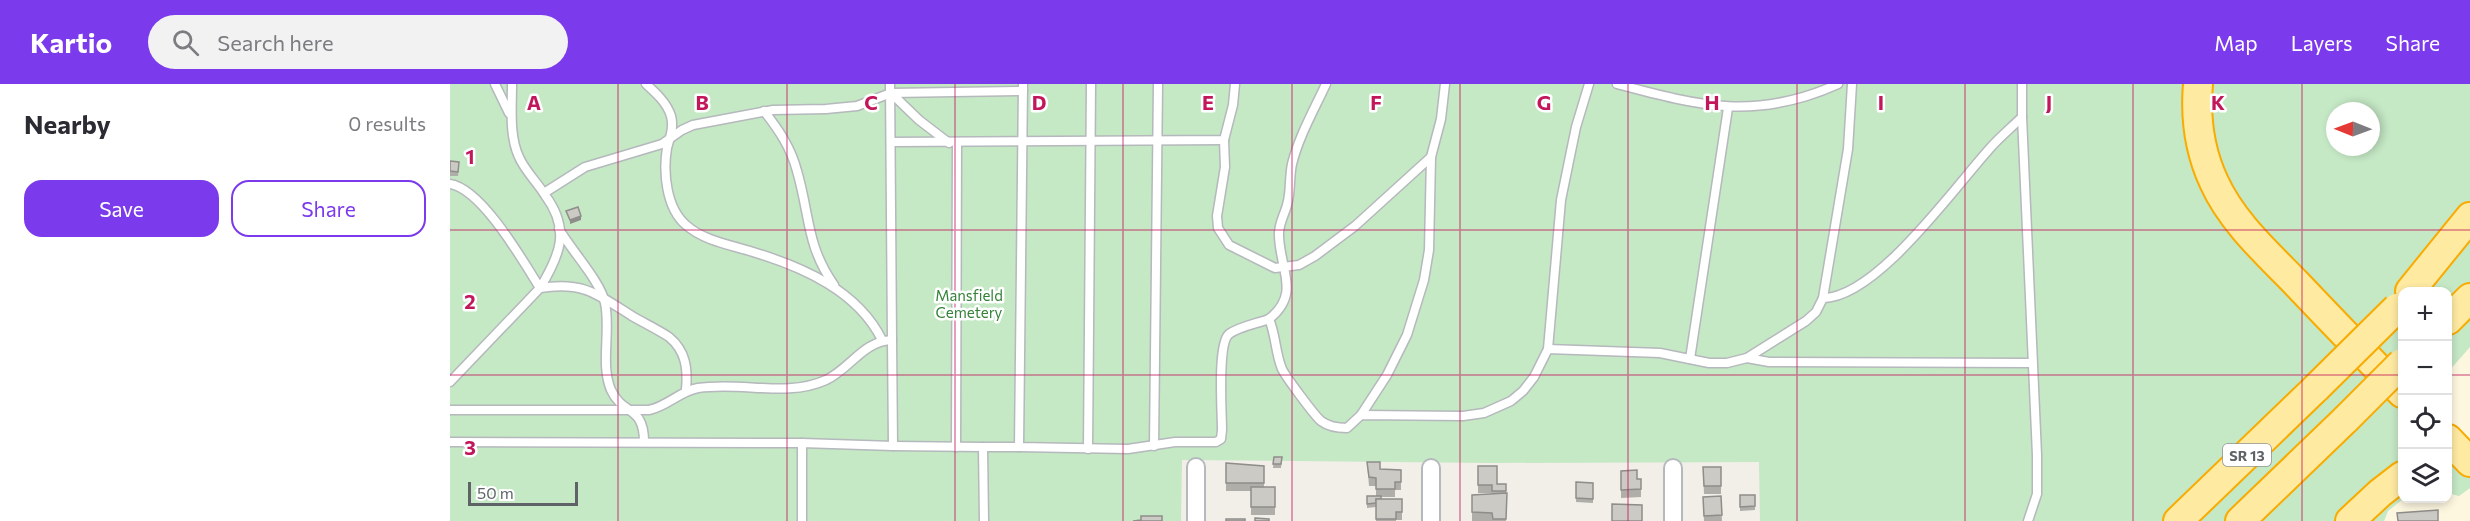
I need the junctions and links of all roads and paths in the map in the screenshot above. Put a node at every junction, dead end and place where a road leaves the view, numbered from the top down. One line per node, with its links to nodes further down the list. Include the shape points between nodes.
1 (495, 84): 20 (lane)
2 (512, 84): 20 (lane)
3 (646, 84): 21 (lane, via 670,114)
4 (1091, 84): 27 (lane)
5 (1158, 84): 22 (lane)
6 (1235, 84): 23 (lane)
7 (1326, 84): 34 (lane, via 1292,164 1278,235)
8 (1445, 84): 28 (lane)
9 (1589, 84): 46 (lane, via 1561,200)
10 (1617, 84): 17 (lane)
11 (1838, 84): 17 (lane, via 1799,100)
12 (1852, 84): 40 (lane, via 1848,149)
13 (2022, 84): 19 (lane)
14 (2198, 84): 52 (highway, via 2196,109 2204,159 2227,206)
15 (1023, 87): 16 (lane); 26 (lane)
16 (891, 88): 18 (lane, via 857,106); 24 (lane); 25 (lane, via 919,120)
17 (1728, 108): 48 (lane)
18 (764, 111): 21 (lane, via 693,126); 35 (lane, via 793,158 814,250)
19 (2022, 117): 40 (lane, via 1992,145 1903,250 1839,296); 49 (lane)
20 (513, 125): 30 (lane, via 518,156)
21 (669, 139): 30 (lane, via 647,150 585,167); 35 (lane, via 669,196 687,226 708,238 755,252)
22 (1157, 140): 23 (lane); 27 (lane); 62 (lane)
23 (1224, 140): 34 (lane, via 1218,228 1229,245 1268,266)
24 (892, 142): 25 (lane); 45 (lane)
25 (953, 142): 26 (lane); 63 (lane)
26 (1022, 142): 27 (lane); 65 (lane)
27 (1091, 142): 66 (lane)
28 (1431, 157): 34 (lane, via 1330,245 1299,265); 56 (lane, via 1429,250 1424,280 1407,335)
29 (450, 184): 38 (lane, via 464,188 502,229)
30 (544, 193): 32 (lane, via 552,204)
31 (2470, 217): 36 (highway)
32 (559, 229): 38 (lane, via 558,258); 39 (lane)
33 (2470, 238): 37 (highway, SR 13)
34 (1283, 267): 44 (lane, via 1286,301)
35 (836, 287): 45 (lane)
36 (2415, 287)
37 (2418, 287)
38 (540, 288): 39 (lane, via 575,286); 51 (lane)
39 (603, 296): 53 (lane, via 679,345 686,366); 55 (lane, via 608,381 618,401)
40 (1823, 298): 47 (lane, via 1806,321)
41 (2470, 298): 43 (highway)
42 (2398, 306): 80 (highway, SR 13, bridge)
43 (2452, 316)
44 (1269, 319): 56 (lane, via 1288,380 1320,420 1347,428); 62 (lane, via 1237,330 1224,340 1221,439)
45 (887, 340): 53 (lane, via 868,347 846,368 810,387); 61 (lane)
46 (1548, 349): 48 (lane); 56 (lane, via 1523,391 1484,414)
47 (1748, 358): 48 (lane, via 1727,363); 49 (lane, via 1769,362)
48 (1690, 359)
49 (2031, 363): 79 (lane, via 2037,494)
50 (2398, 368): 81 (highway, SR 13, bridge)
51 (450, 382)
52 (2398, 388)
53 (686, 390): 55 (lane, via 659,408)
54 (450, 410): 55 (lane)
55 (631, 411): 58 (lane, via 644,426)
56 (1361, 415)
57 (450, 442): 58 (lane)
58 (644, 442): 59 (lane)
59 (802, 443): 61 (lane); 74 (lane)
60 (2452, 443): 67 (highway)
61 (893, 446): 63 (lane)
62 (1154, 446): 66 (lane)
63 (956, 447): 64 (lane)
64 (983, 447): 65 (lane); 75 (lane)
65 (1019, 447): 66 (lane)
66 (1088, 449)
67 (2470, 462)
68 (1196, 466): 76 (street)
69 (1431, 468): 77 (street)
70 (1673, 468): 78 (street)
71 (2452, 471): 72 (highway)
72 (2470, 478)
73 (2398, 480): 82 (highway)
74 (802, 521)
75 (984, 521)
76 (1196, 521)
77 (1431, 521)
78 (1673, 521)
79 (2028, 521)
80 (2178, 521)
81 (2240, 521)
82 (2350, 521)

